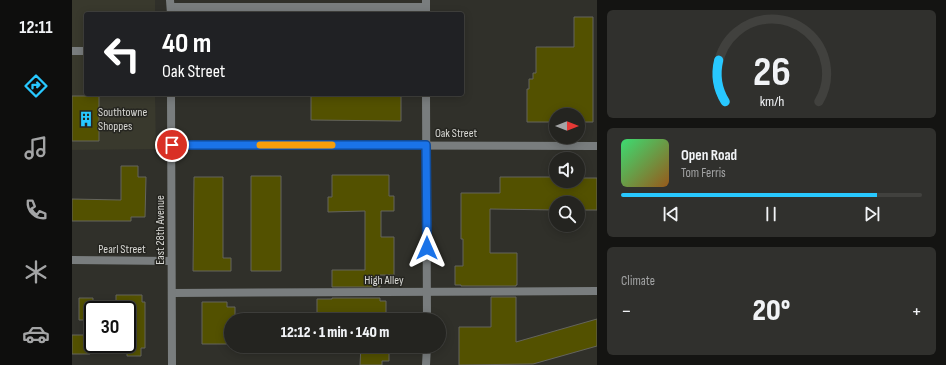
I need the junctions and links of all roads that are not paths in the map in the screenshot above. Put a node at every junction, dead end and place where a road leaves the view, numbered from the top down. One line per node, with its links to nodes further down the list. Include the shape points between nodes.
1 (170, 7): 2 (street)
2 (426, 7)
3 (72, 51): 4 (street)
4 (84, 51)
5 (171, 96): 7 (street, East 28th Avenue)
6 (426, 96): 8 (street)
7 (172, 145): 8 (street, Oak Street); 11 (street, East 28th Avenue)
8 (426, 145): 9 (street, Oak Street); 13 (street)
9 (597, 146)
10 (72, 260): 11 (street, Pearl Street)
11 (172, 261): 14 (street, East 28th Avenue)
12 (597, 291): 13 (street, High Alley)
13 (427, 292): 14 (street, High Alley); 15 (street)
14 (172, 293): 17 (street, East 28th Avenue)
15 (427, 313)
16 (426, 353): 18 (street)
17 (172, 365)
18 (426, 365)

